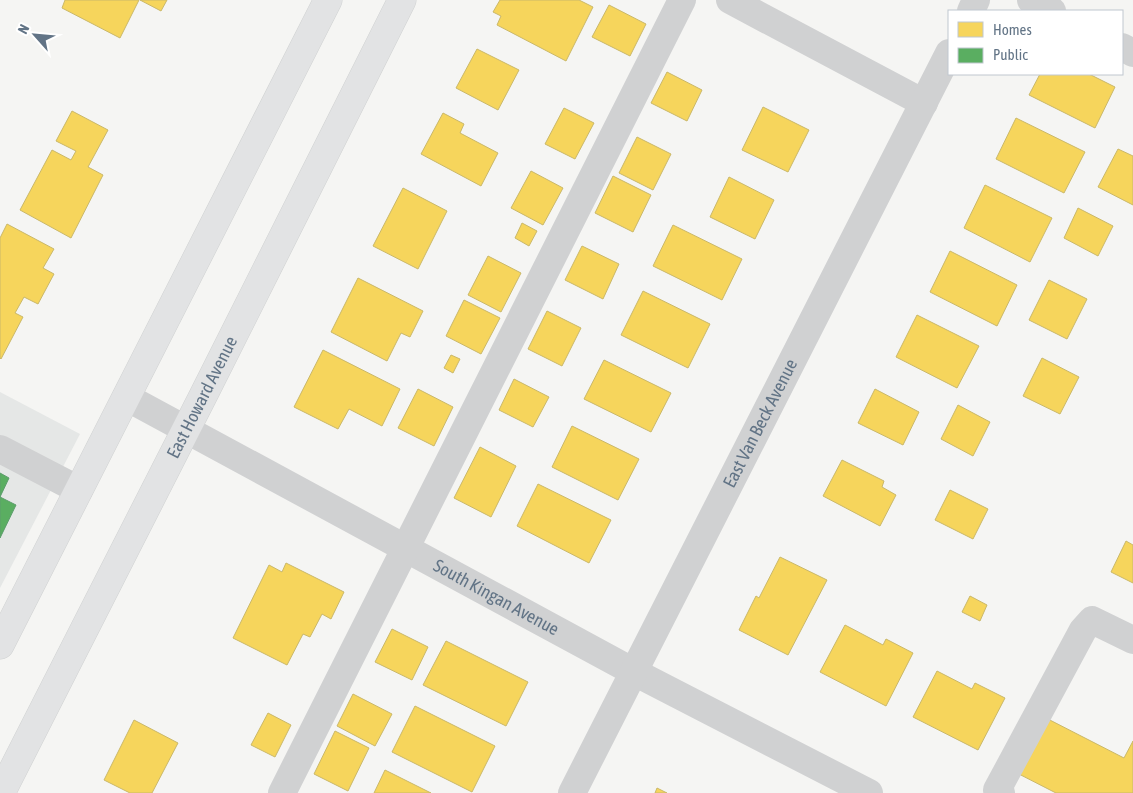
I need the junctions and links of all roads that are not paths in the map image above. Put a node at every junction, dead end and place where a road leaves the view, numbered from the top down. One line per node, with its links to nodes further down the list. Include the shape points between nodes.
1 (328, 0): 9 (main road)
2 (402, 0): 10 (main road, East Howard Avenue)
3 (682, 0): 13 (street)
4 (730, 0): 8 (street)
5 (1031, 0): 6 (street)
6 (1050, 10)
7 (948, 55): 8 (street, East Van Beck Avenue)
8 (924, 103): 16 (street, East Van Beck Avenue)
9 (126, 397): 10 (street, South Kingan Avenue); 12 (main road)
10 (186, 429): 13 (street, South Kingan Avenue); 17 (main road, East Howard Avenue)
11 (0, 449): 12 (street)
12 (79, 490): 15 (main road)
13 (405, 548): 16 (street, South Kingan Avenue); 18 (street)
14 (1133, 640): 21 (street, via 1092,620 1083,630 997,790)
15 (0, 645)
16 (634, 672): 19 (street, East Van Beck Avenue); 20 (street, South Kingan Avenue)
17 (1, 789)
18 (282, 793)
19 (572, 793)
20 (869, 793)
21 (1001, 793)

